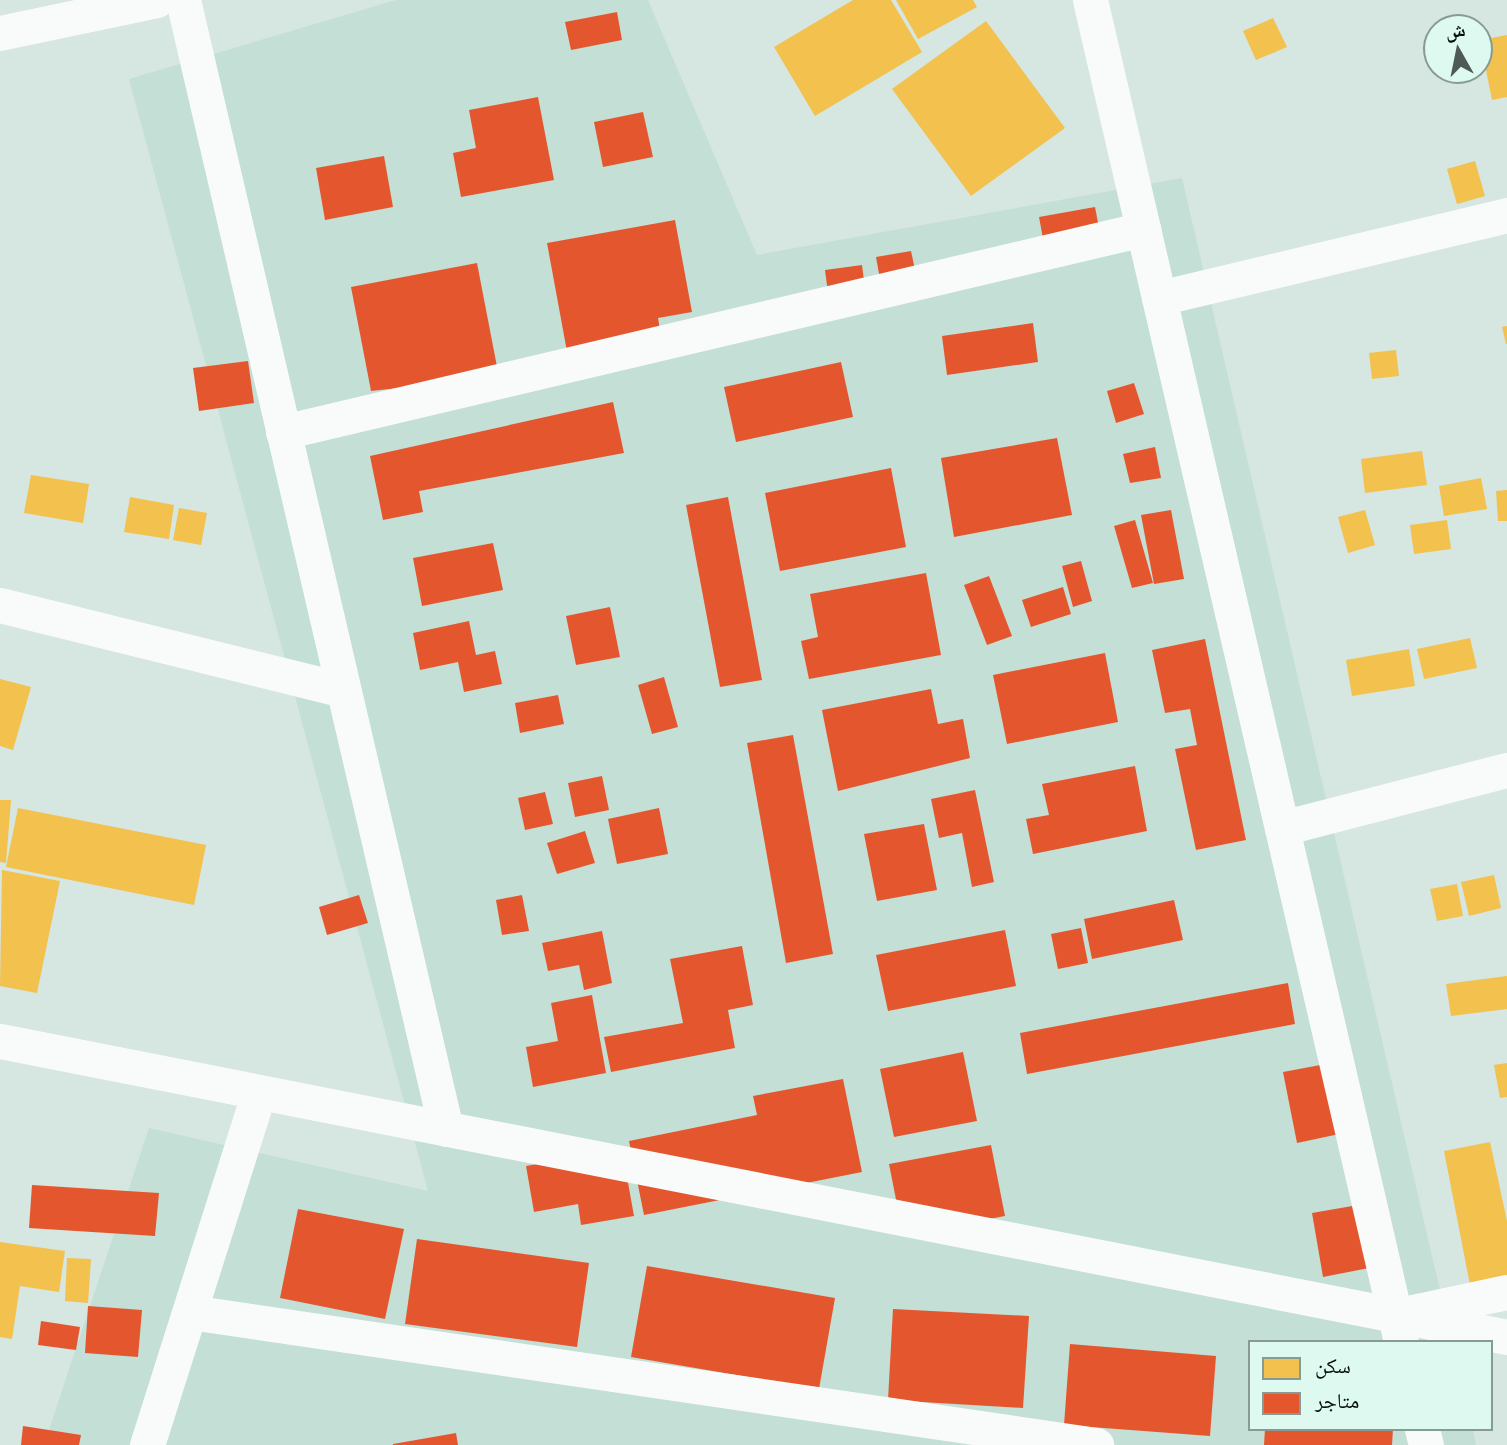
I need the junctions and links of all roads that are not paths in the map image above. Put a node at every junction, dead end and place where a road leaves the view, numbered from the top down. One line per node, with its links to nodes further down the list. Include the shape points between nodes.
1 (157, 0): 4 (street)
2 (183, 0): 8 (street)
3 (1090, 0): 6 (street)
4 (0, 33)
5 (1507, 215): 7 (street)
6 (1143, 229): 7 (street); 8 (street)
7 (1159, 298): 12 (street)
8 (283, 432): 10 (street)
9 (0, 605): 10 (street)
10 (343, 690): 15 (street)
11 (1507, 770): 12 (street)
12 (1282, 828): 18 (street)
13 (0, 1041): 14 (street)
14 (259, 1092): 15 (street); 17 (street)
15 (446, 1129): 18 (street)
16 (1507, 1292): 18 (street)
17 (190, 1312): 20 (street); 21 (street)
18 (1398, 1329): 19 (street)
19 (1507, 1337)
20 (147, 1445)
21 (1096, 1445)

